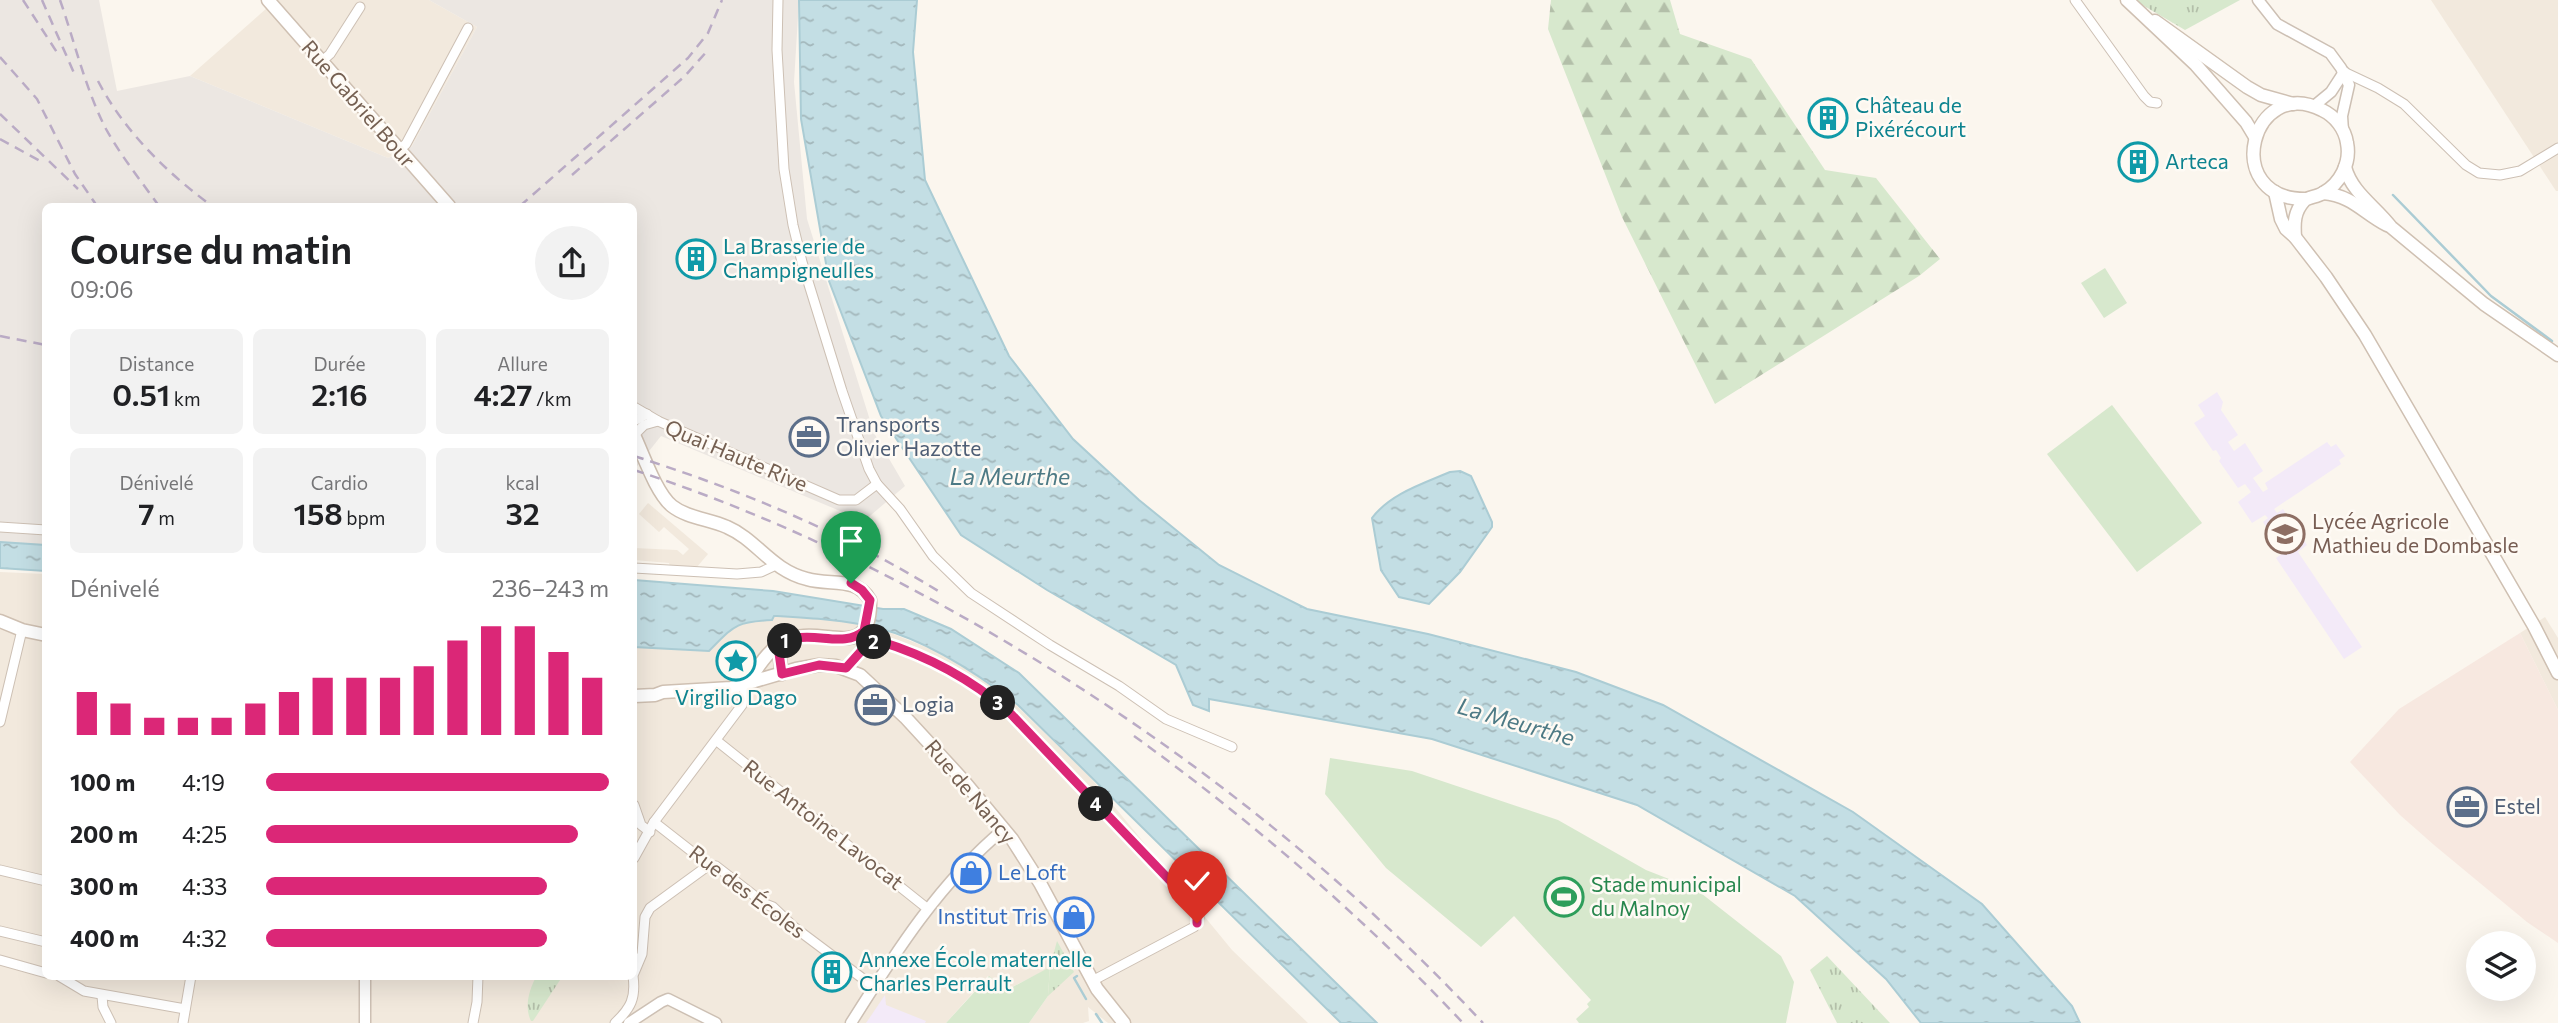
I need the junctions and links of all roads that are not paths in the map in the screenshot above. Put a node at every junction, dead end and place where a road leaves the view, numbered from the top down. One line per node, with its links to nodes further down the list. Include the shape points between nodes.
1 (268, 0): 9 (main road, Rue Gabriel Bour)
2 (778, 0): 34 (street, via 784,169 793,225 842,391)
3 (2076, 0): 13 (street, via 2144,96)
4 (2127, 0): 7 (main road)
5 (2258, 0): 10 (street, via 2277,24 2330,54)
6 (360, 7): 9 (street)
7 (2145, 15): 11 (main road); 12 (main road)
8 (468, 28): 19 (street)
9 (321, 62): 19 (main road, Rue Gabriel Bour)
10 (2344, 72): 15 (street); 16 (street, via 2348,85); 18 (street, via 2404,104 2479,173 2520,171)
11 (2227, 73): 12 (street); 14 (main road, via 2261,95)
12 (2205, 76): 17 (main road)
13 (2157, 103)
14 (2294, 104): 15 (main road); 17 (main road, via 2265,119)
15 (2314, 106): 16 (main road, via 2326,111)
16 (2343, 131): 20 (main road, via 2348,155)
17 (2255, 137): 21 (main road, via 2255,168)
18 (2558, 148)
19 (399, 150): 24 (main road, Rue Gabriel Bour)
20 (2345, 167): 22 (main road); 25 (main road, via 2353,187)
21 (2275, 192): 23 (main road); 26 (main road, via 2281,219)
22 (2323, 193): 23 (main road); 25 (main road, via 2345,197)
23 (2305, 199): 26 (main road, via 2295,217)
24 (447, 203)
25 (2391, 227): 27 (main road, via 2484,304)
26 (2295, 237): 45 (main road, via 2365,335)
27 (2558, 355)
28 (637, 409): 29 (street)
29 (647, 414): 30 (street); 31 (street)
30 (637, 419)
31 (658, 421): 32 (street, Quai Haute Rive); 34 (street, Quai Haute Rive, via 839,500 856,500)
32 (637, 432)
33 (637, 441): 37 (main road, via 671,505 733,530)
34 (877, 484): 53 (street, via 933,556 971,593 1166,719)
35 (0, 527): 36 (street)
36 (42, 530)
37 (776, 565): 38 (street, via 737,574); 43 (main road, via 804,579 849,583 862,590 870,603 866,628 860,634 797,637)
38 (637, 568)
39 (0, 621): 41 (main road)
40 (0, 629): 41 (main road)
41 (22, 630): 42 (main road); 51 (street)
42 (42, 634)
43 (778, 646): 46 (main road); 47 (main road)
44 (846, 668): 46 (main road, via 819,665); 56 (main road, Rue de Nancy, via 860,675 905,717); 75 (street, via 864,648 879,641 945,666 977,686 1009,712 1197,911 1194,927)
45 (2558, 673)
46 (782, 674): 47 (main road)
47 (746, 685): 49 (main road); 52 (street, via 742,705)
48 (637, 689): 49 (main road)
49 (663, 692): 50 (main road)
50 (637, 696)
51 (0, 722)
52 (717, 741): 55 (street); 62 (street, Rue Antoine Lavocat)
53 (1232, 747)
54 (637, 814): 57 (street)
55 (654, 822): 57 (street); 59 (street, Rue des Écoles)
56 (1004, 829): 62 (street, via 969,859); 75 (main road, Rue de Nancy, via 1027,860)
57 (650, 832): 58 (street)
58 (637, 853)
59 (709, 865): 64 (street, via 655,903); 76 (street, Rue des Écoles, via 773,907)
60 (0, 870): 61 (street)
61 (42, 880)
62 (928, 909): 76 (street)
63 (637, 917): 64 (street)
64 (645, 917): 68 (street)
65 (0, 931): 66 (street)
66 (42, 942)
67 (0, 960): 69 (street)
68 (637, 963)
69 (42, 972)
70 (66, 980): 77 (street)
71 (190, 980): 78 (street)
72 (365, 980): 81 (street)
73 (478, 980): 82 (street)
74 (634, 980): 83 (street, via 631,1005)
75 (1092, 981): 87 (main road, Rue de Nancy)
76 (874, 987): 86 (street)
77 (102, 996): 78 (street); 79 (street)
78 (185, 1009): 80 (street)
79 (111, 1023)
80 (183, 1023)
81 (365, 1023)
82 (473, 1023)
83 (615, 1023)
84 (629, 1023): 85 (street, via 668,999)
85 (716, 1023)
86 (851, 1023)
87 (1125, 1023)

